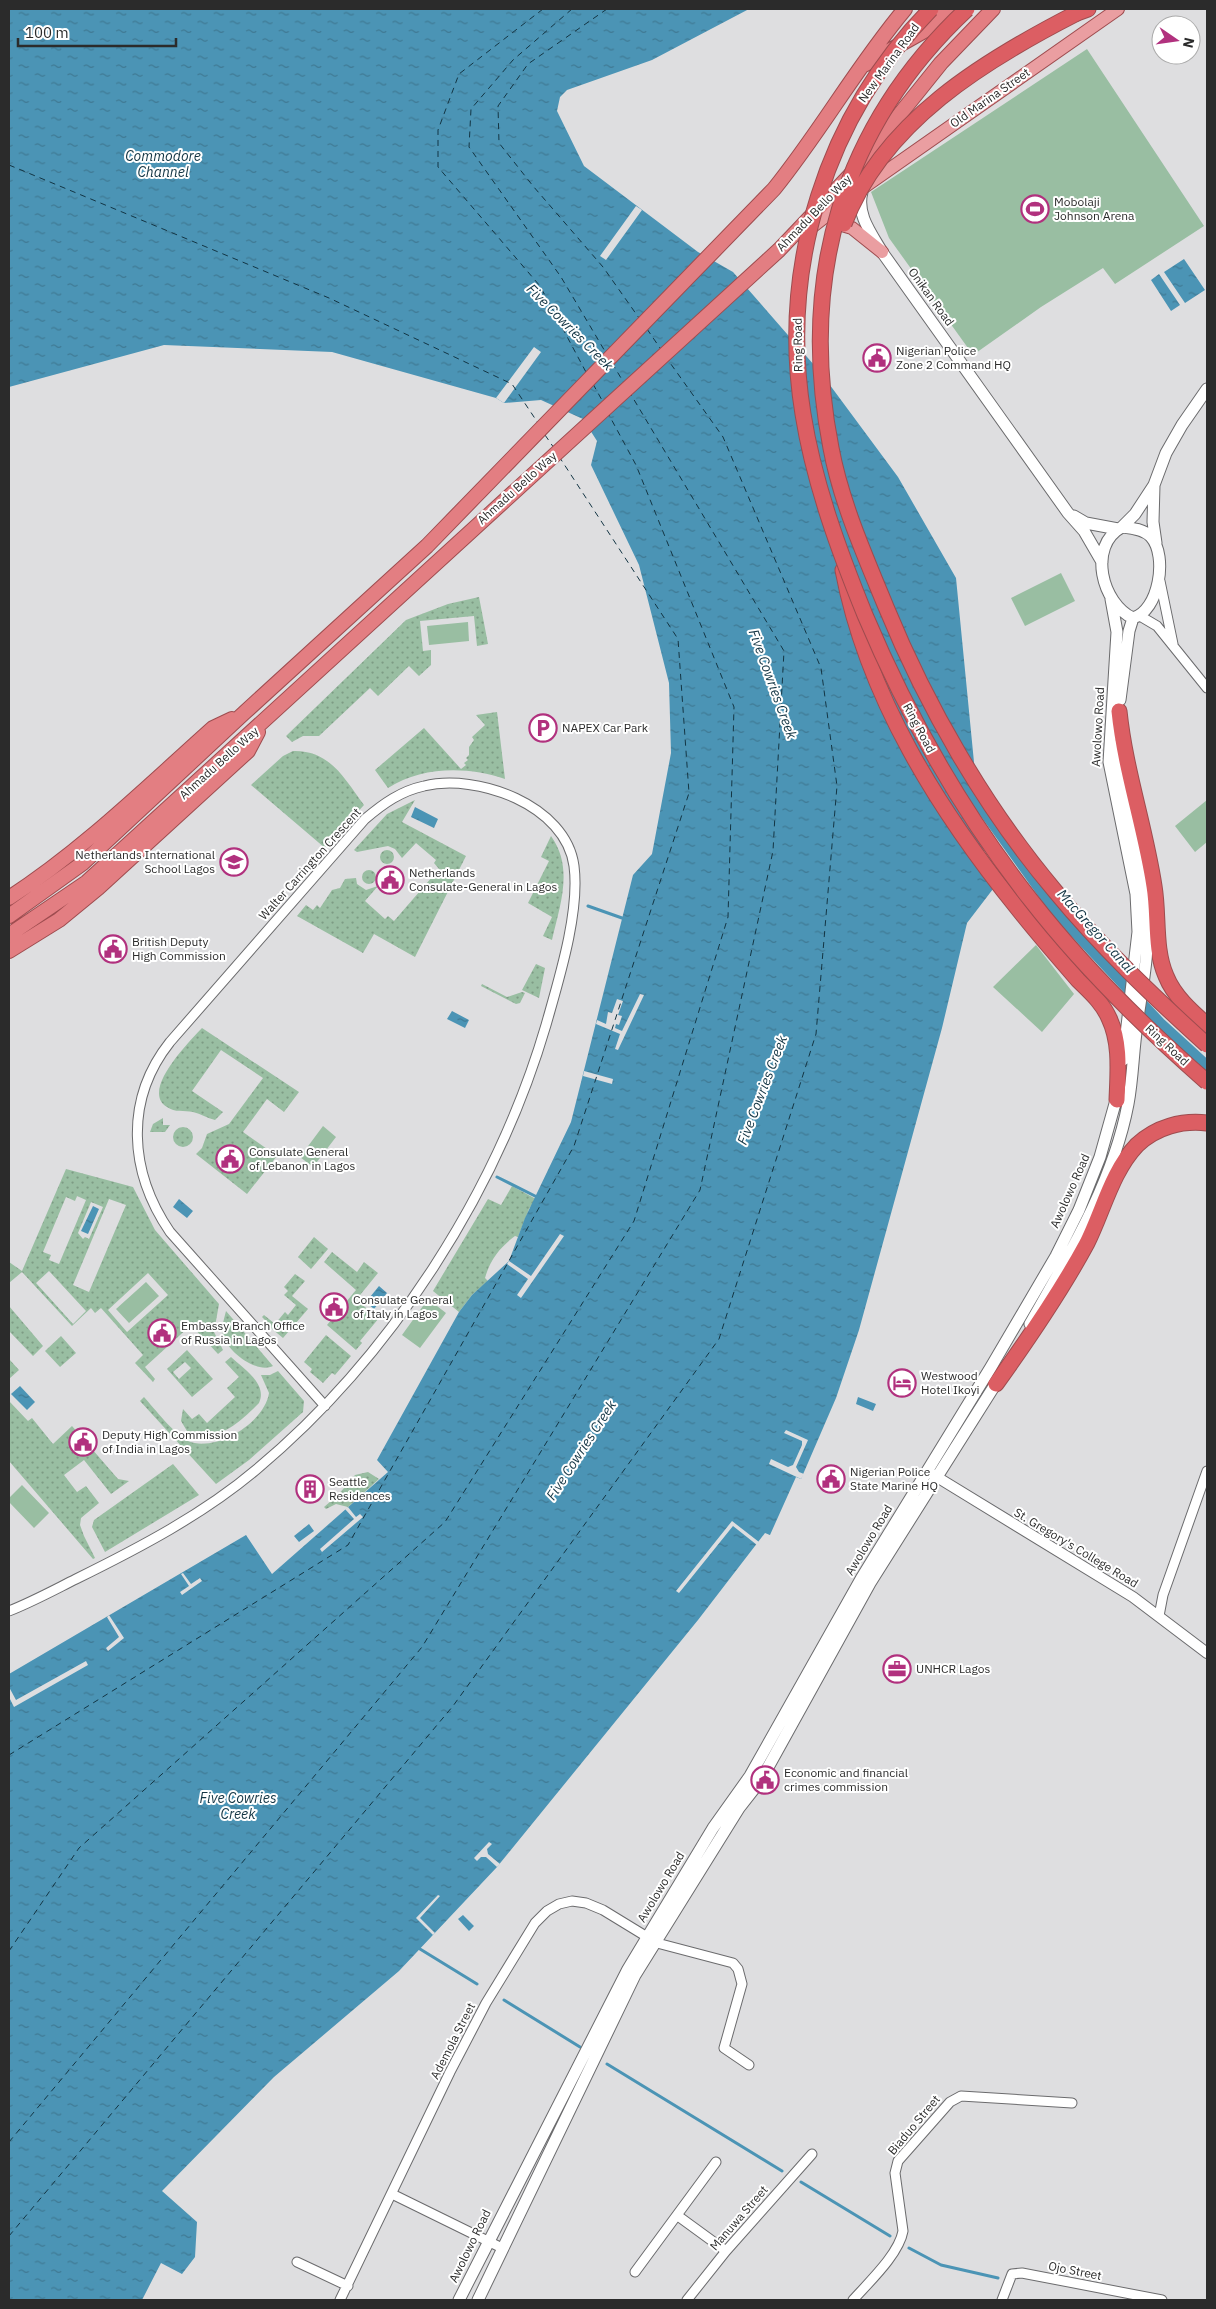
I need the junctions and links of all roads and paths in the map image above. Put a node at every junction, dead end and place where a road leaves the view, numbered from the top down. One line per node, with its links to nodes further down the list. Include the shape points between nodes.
1 (905, 9): 8 (highway, Ahmadu Bello Way)
2 (931, 9): 14 (highway, New Marina Road, bridge, via 893,54 845,130 814,208 803,249)
3 (948, 9): 8 (highway, via 926,30)
4 (967, 9): 13 (highway, New Marina Road, bridge, via 925,51 876,122 856,160 843,195 832,232)
5 (993, 9): 11 (highway, Ahmadu Bello Way, via 953,49 855,170)
6 (1118, 9): 9 (main road, Old Marina Street)
7 (1083, 11): 13 (highway, bridge, via 999,56 970,75 916,120 867,177 850,206)
8 (859, 68): 28 (highway, Ahmadu Bello Way, via 795,163 758,206 427,546)
9 (863, 188): 10 (main road, Old Marina Street); 12 (main road, Onikan Road, via 860,198 864,222)
10 (806, 231): 11 (main road, Old Marina Street); 12 (main road, via 823,224 840,224 861,234)
11 (779, 250): 29 (highway, Ahmadu Bello Way)
12 (882, 252): 17 (main road, Onikan Road)
13 (827, 270): 35 (highway, Ring Road, bridge, via 821,309 820,360 822,399 831,451 872,574 926,696 968,769 1054,890 1114,958)
14 (798, 291): 20 (highway, Ring Road, bridge, via 796,336 802,414)
15 (1207, 389): 16 (main road, via 1166,452)
16 (1154, 485): 18 (main road, via 1135,514); 19 (main road)
17 (1068, 513): 18 (main road, via 1086,523); 21 (main road, Onikan Road, via 1084,531)
18 (1120, 528): 19 (main road, via 1144,532); 21 (main road, via 1104,548)
19 (1156, 547): 22 (main road)
20 (840, 555): 36 (highway, Ring Road, bridge, via 916,726 1001,860 1030,900 1087,966); 37 (highway, via 851,612 862,646 900,732 928,780 1027,920 1099,1000 1115,1032)
21 (1102, 562): 23 (main road)
22 (1159, 572): 24 (main road, via 1153,600); 25 (street, via 1162,600)
23 (1111, 599): 24 (main road, via 1123,614); 37 (main road, Awolowo Road, bridge, via 1118,632 1109,762 1136,894 1138,932)
24 (1136, 617): 25 (street, via 1157,626); 27 (main road, Awolowo Road, via 1128,638)
25 (1174, 646): 26 (street)
26 (1207, 688)
27 (1119, 711): 34 (highway, via 1123,744 1154,887 1161,964 1171,988); 39 (main road, Awolowo Road, bridge, via 1117,743 1121,774 1144,883 1147,915 1144,972 1128,1105 1103,1181 1082,1231)
28 (244, 713): 30 (highway, via 213,728 86,842); 31 (highway, Ahmadu Bello Way, via 83,863)
29 (264, 723): 32 (highway, Ahmadu Bello Way, via 87,882); 33 (highway, via 248,751 105,882 58,920)
30 (9, 898)
31 (9, 916)
32 (9, 935)
33 (9, 951)
34 (1207, 1025)
35 (1207, 1045)
36 (1207, 1082)
37 (1117, 1100): 42 (main road, Awolowo Road, via 1100,1158 1056,1256)
38 (1207, 1123): 39 (highway, via 1180,1123 1152,1134 1138,1144 1121,1166 1095,1228 1039,1324)
39 (996, 1384): 42 (main road, Awolowo Road)
40 (325, 1406): 40 (street, Walter Carrington Crescent, via 385,1336 457,1228 511,1121 553,1001 572,915 574,867 570,848 559,830 535,808 473,785 440,783 423,786 398,794 365,819 170,1042 157,1059 143,1093 138,1147 144,1181 154,1206 170,1232); 43 (street, Walter Carrington Crescent, via 254,1472 197,1511 124,1555)
41 (1207, 1471): 44 (street, via 1163,1595)
42 (931, 1474): 44 (street, St. Gregory's College Road); 46 (main road, Awolowo Road, via 861,1579 750,1776 714,1828)
43 (9, 1611)
44 (1159, 1616): 45 (street, St. Gregory's College Road)
45 (1207, 1653)
46 (652, 1941): 47 (street, Ademola Street, via 732,1963 738,1969 742,1984 724,2048); 51 (street, Ademola Street, via 586,1903 572,1901 559,1904 535,1923 450,2072); 53 (main road, Awolowo Road, via 608,2004); 54 (main road, Awolowo Road)
47 (749, 2065)
48 (1072, 2103): 63 (street, Biaduo Street, via 961,2096 950,2102 898,2162 895,2173 902,2238 896,2250)
49 (812, 2154): 55 (street, Manuwa Street)
50 (716, 2162): 52 (street)
51 (392, 2194): 53 (street); 58 (street, Ademola Street)
52 (678, 2216): 55 (street); 57 (street)
53 (488, 2240): 54 (street); 60 (main road, Awolowo Road)
54 (502, 2248): 61 (main road, Awolowo Road)
55 (726, 2251): 62 (street, Manuwa Street)
56 (297, 2262): 58 (street)
57 (635, 2272)
58 (348, 2286): 59 (street, Ademola Street)
59 (340, 2300)
60 (459, 2300)
61 (478, 2300)
62 (687, 2300)
63 (853, 2300)
64 (1002, 2300): 65 (street, Ojo Street, via 1012,2274 1022,2273)
65 (1162, 2300)

